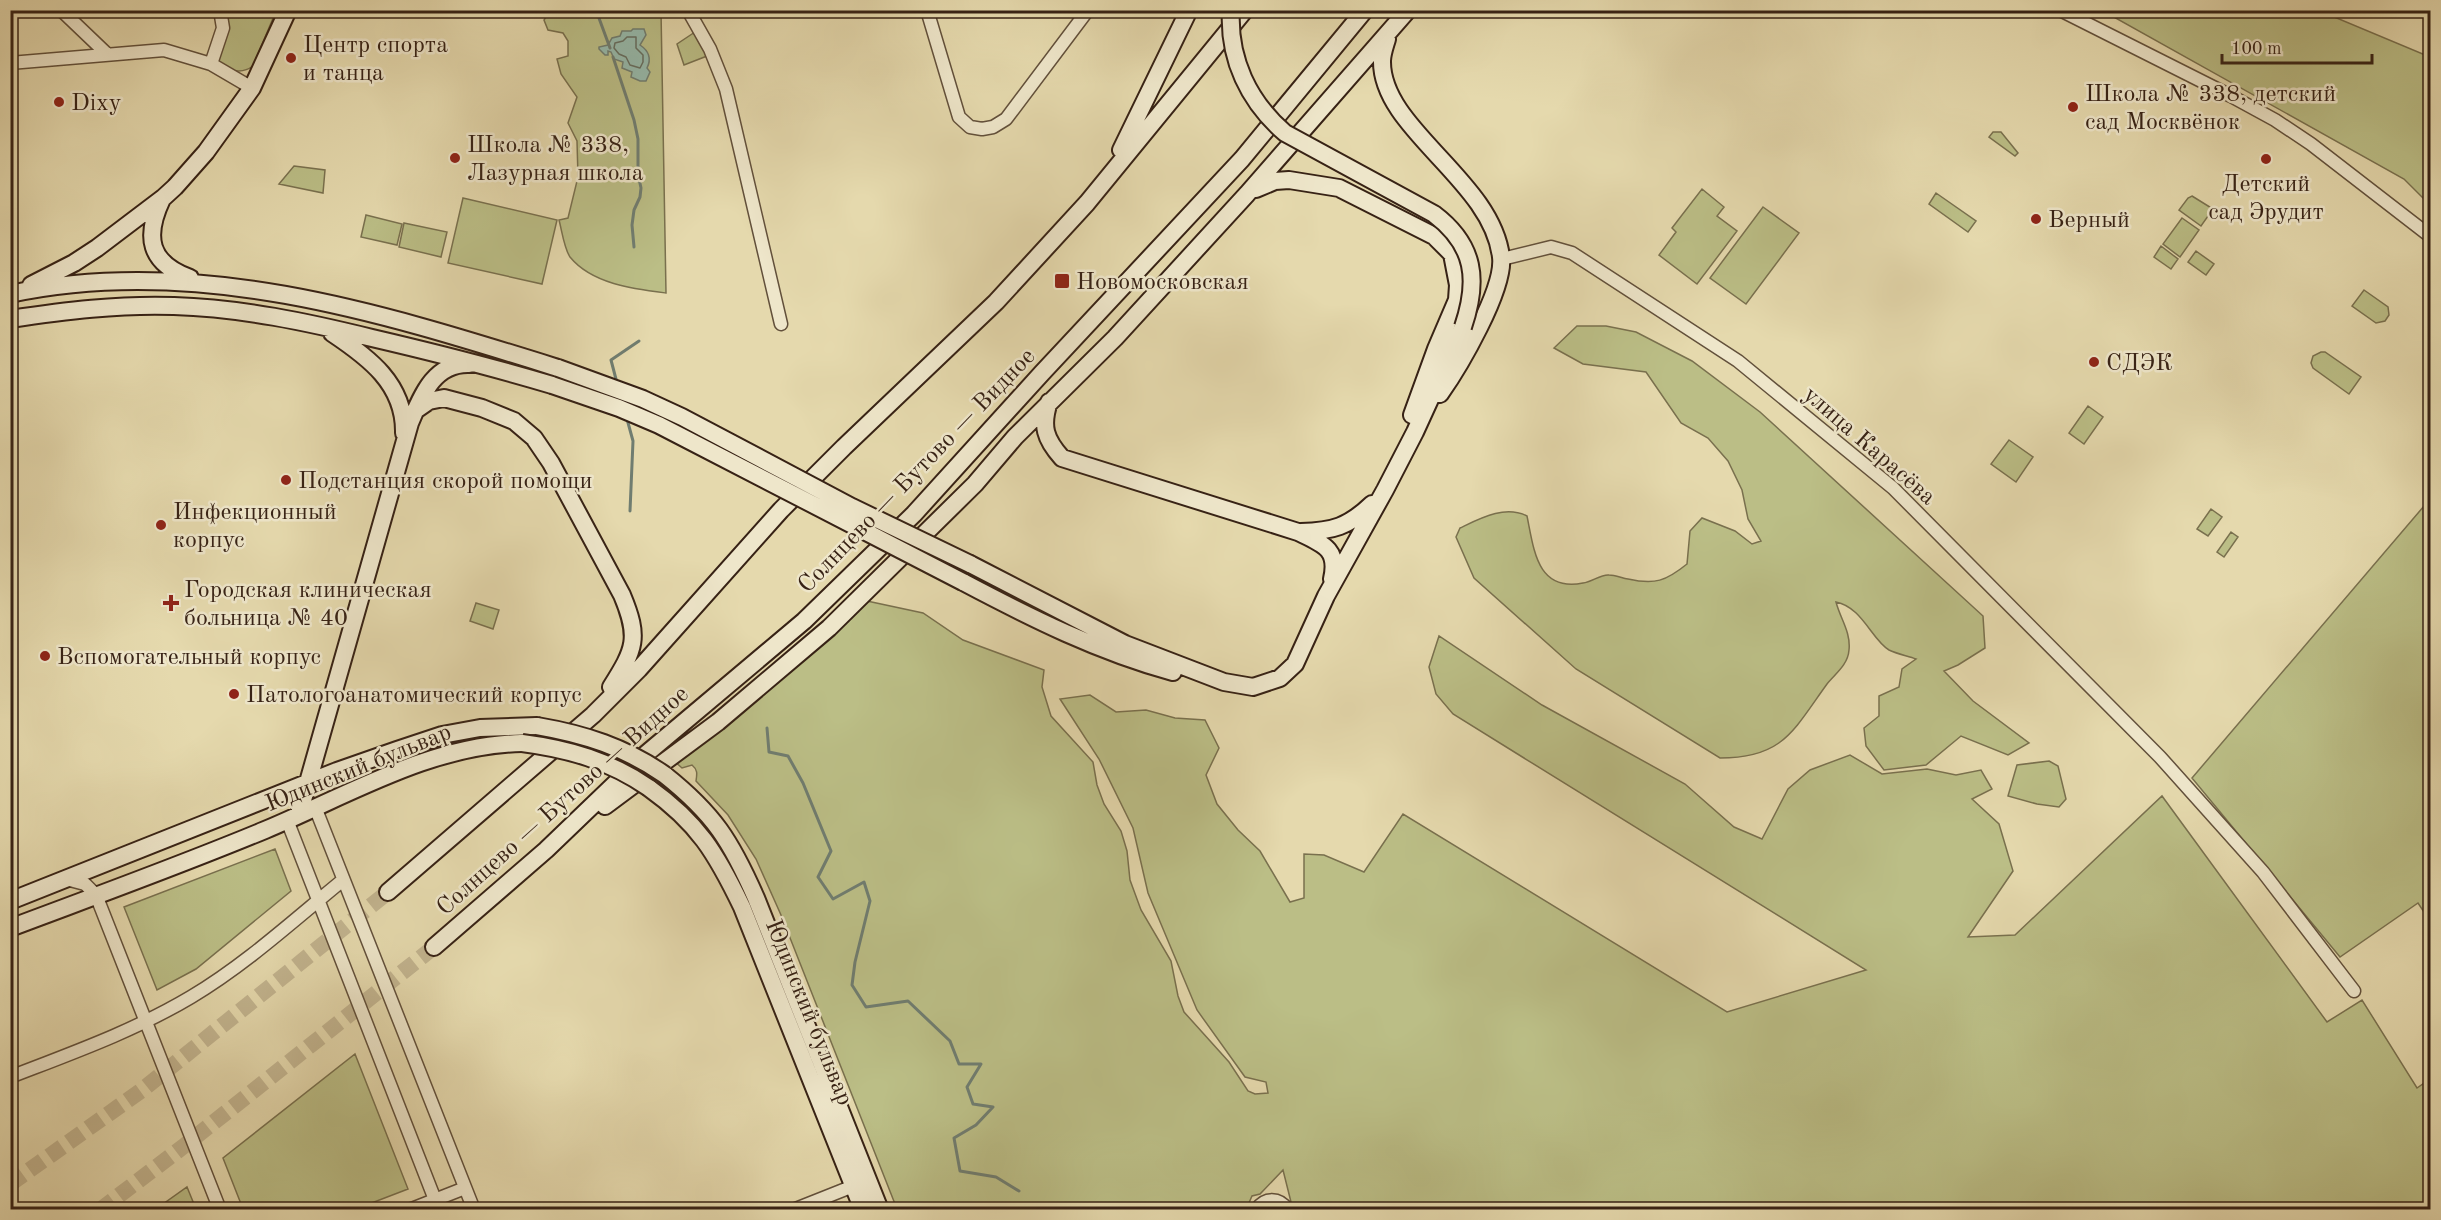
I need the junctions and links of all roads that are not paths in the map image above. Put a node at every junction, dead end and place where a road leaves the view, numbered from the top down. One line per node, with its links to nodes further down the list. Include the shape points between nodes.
1 (61, 10): 14 (street)
2 (220, 10): 16 (street, via 223,27)
3 (288, 10): 17 (main road)
4 (688, 10): 26 (street, via 710,49 732,109)
5 (927, 10): 6 (street, via 956,110 967,125 982,129 1006,119)
6 (1088, 10)
7 (1189, 10): 20 (main road, via 1128,137)
8 (1231, 10): 31 (main road, bridge, via 1230,29 1241,75 1252,99 1267,117 1285,133 1434,214 1462,243 1473,281 1471,305)
9 (1245, 10): 20 (main road, Солнцево — Бутово — Видное)
10 (1365, 10): 41 (main road, Солнцево — Бутово — Видное, via 1242,159 914,514 804,621 646,754)
11 (1408, 10): 13 (main road)
12 (2060, 10): 21 (street, via 2275,120)
13 (1387, 37): 18 (main road); 22 (main road, via 1382,60 1390,93 1400,111 1476,198 1493,224)
14 (107, 54): 15 (street); 16 (street, via 164,50)
15 (10, 63)
16 (211, 64): 17 (street)
17 (252, 88): 19 (main road, via 206,152)
18 (1248, 194): 29 (main road, via 1114,338); 33 (main road, via 1275,181 1289,180 1339,188 1434,236 1452,254 1457,300)
19 (163, 198): 23 (main road, via 152,229 156,254 173,271); 24 (main road, via 74,263)
20 (1087, 203): 37 (main road, Солнцево — Бутово — Видное, via 996,302 781,510 682,624)
21 (2430, 236)
22 (1502, 259): 31 (main road, via 1496,291 1453,375); 50 (street, улица Карасёва, via 1541,248 1563,249 1738,361 1893,488 2160,757 2263,872)
23 (206, 283): 24 (main road, via 142,280); 36 (main road, bridge, via 345,307 558,368 643,399 1125,644)
24 (13, 293)
25 (10, 319): 27 (main road, via 83,310 172,306 228,310)
26 (781, 324)
27 (321, 326): 28 (main road); 32 (main road, via 369,360 389,381 398,397)
28 (482, 364): 30 (main road, via 455,365 437,375); 36 (main road, bridge, via 619,408 659,425 1085,642 1120,657)
29 (1049, 401): 34 (main road, via 1045,428 1048,440 1062,458); 41 (main road, via 975,484 829,628 718,722)
30 (415, 411): 32 (main road); 37 (main road, via 429,401 444,399 497,413 527,432 551,463 632,618 632,651)
31 (1414, 432): 33 (main road)
32 (404, 440): 38 (main road)
33 (1389, 483): 34 (main road, via 1349,523 1338,528); 35 (main road)
34 (1298, 532): 35 (main road, via 1322,545 1334,557)
35 (1330, 589): 36 (main road, via 1295,664 1280,678 1253,687)
36 (1224, 682)
37 (593, 715): 44 (main road, Солнцево — Бутово — Видное)
38 (308, 782): 40 (main road); 42 (main road, Юдинский бульвар); 53 (main road, Юдинский бульвар, bridge, via 442,735 480,728 537,726 617,747 665,775 698,803 736,853)
39 (315, 807): 40 (main road, Юдинский бульвар); 43 (street); 53 (main road, Юдинский бульвар, bridge, via 400,770 451,752 495,743 556,747 598,759 649,788 676,807 722,865)
40 (293, 817): 45 (main road, Юдинский бульвар); 47 (street)
41 (546, 849): 49 (main road, Солнцево — Бутово — Видное)
42 (66, 879): 45 (street, via 85,884); 46 (main road, Юдинский бульвар)
43 (344, 880): 47 (street); 54 (street)
44 (388, 892)
45 (96, 895): 48 (main road, Юдинский бульвар); 51 (street)
46 (10, 901)
47 (318, 901): 51 (street, via 232,969); 55 (street)
48 (10, 928)
49 (434, 946)
50 (2354, 991)
51 (146, 1022): 52 (street); 56 (street)
52 (10, 1077)
53 (861, 1183): 59 (street); 60 (main road, Юдинский бульвар)
54 (465, 1188): 55 (street); 58 (street)
55 (437, 1204): 57 (street)
56 (220, 1209)
57 (409, 1209)
58 (474, 1209)
59 (793, 1209)
60 (874, 1209)
61 (1256, 1209): 62 (street, via 1270,1200 1281,1202)
62 (1288, 1209)

